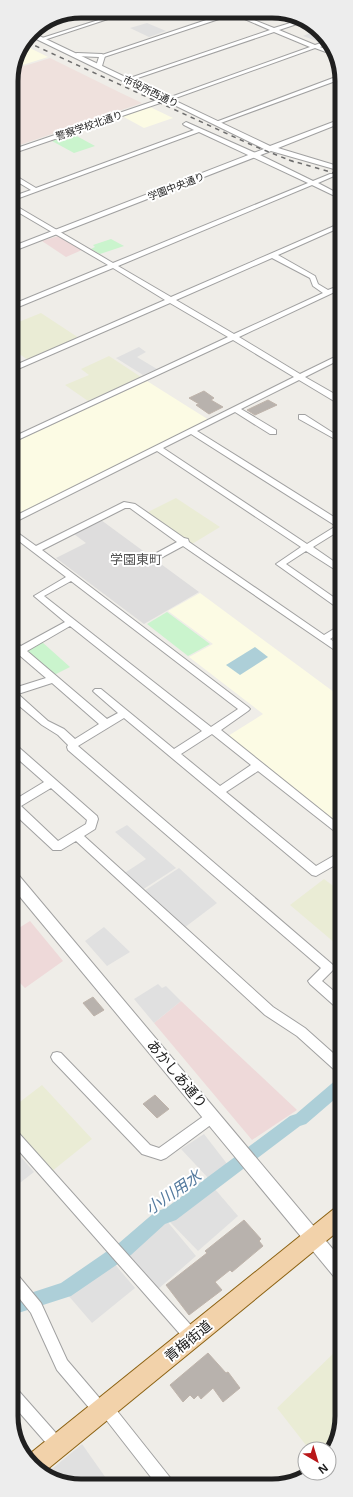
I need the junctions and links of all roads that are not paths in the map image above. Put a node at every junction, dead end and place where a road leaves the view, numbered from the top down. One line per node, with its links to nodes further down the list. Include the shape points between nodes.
1 (105, 18): 7 (street)
2 (219, 18): 13 (street)
3 (245, 18): 5 (street)
4 (296, 23): 5 (street)
5 (274, 30): 10 (street); 16 (street)
6 (37, 37): 7 (street, 市役所西通り)
7 (42, 39): 8 (street); 12 (street, 市役所西通り)
8 (32, 42)
9 (322, 44): 10 (street)
10 (315, 47): 11 (street); 17 (street)
11 (327, 52)
12 (77, 55): 13 (street); 14 (street, 市役所西通り)
13 (102, 56): 14 (street)
14 (99, 66): 16 (street, 市役所西通り)
15 (335, 79): 18 (street)
16 (127, 80): 17 (street, 市役所西通り)
17 (167, 99): 18 (street, 市役所西通り); 23 (street, 警察学校北通り)
18 (216, 123): 22 (street, 市役所西通り)
19 (335, 123): 22 (street, 学園中央通り)
20 (186, 124): 21 (street)
21 (198, 130): 24 (street); 29 (street)
22 (271, 149): 24 (street, 学園中央通り); 25 (street, 市役所西通り)
23 (18, 150)
24 (255, 155): 28 (street); 34 (street, 学園中央通り)
25 (335, 167)
26 (332, 175): 28 (street)
27 (18, 179): 29 (street)
28 (313, 183): 30 (street); 37 (street)
29 (36, 190): 31 (street)
30 (335, 194)
31 (18, 196)
32 (18, 209): 34 (street)
33 (335, 228): 36 (street)
34 (57, 232): 35 (street, 学園中央通り); 37 (street)
35 (18, 247)
36 (272, 256): 39 (street, via 313,277 315,285); 40 (street)
37 (113, 266): 40 (street); 41 (street)
38 (335, 289): 39 (street)
39 (328, 293): 42 (street)
40 (171, 300): 42 (street); 44 (street)
41 (18, 305)
42 (233, 337): 45 (street); 52 (street)
43 (335, 360): 45 (street)
44 (18, 367)
45 (301, 377): 46 (street); 47 (street)
46 (335, 397)
47 (236, 409): 49 (street); 50 (street)
48 (302, 417): 51 (street)
49 (191, 431): 53 (street); 55 (street)
50 (273, 432)
51 (335, 437)
52 (18, 438)
53 (157, 448): 54 (street); 59 (street)
54 (18, 518)
55 (335, 522)
56 (335, 530): 59 (street)
57 (18, 536): 60 (street)
58 (185, 541): 60 (street, via 132,506 124,505); 61 (street); 67 (street)
59 (306, 548): 62 (street); 64 (street, via 280,564)
60 (36, 550): 63 (street)
61 (154, 558)
62 (335, 567)
63 (72, 578): 65 (street, via 38,596); 76 (street, via 245,708)
64 (335, 603)
65 (71, 622): 69 (street); 76 (street)
66 (335, 632): 67 (street)
67 (324, 639): 68 (street)
68 (335, 647)
69 (20, 651): 70 (street)
70 (52, 679): 71 (street); 75 (street)
71 (18, 691)
72 (98, 691): 74 (street)
73 (18, 699): 77 (street)
74 (125, 713): 75 (street); 79 (street)
75 (106, 724): 77 (street)
76 (211, 730): 79 (street); 80 (street)
77 (74, 744): 89 (street, via 72,746 78,752 329,968 314,981)
78 (18, 753): 81 (street)
79 (173, 754): 82 (street)
80 (258, 766): 82 (street); 85 (street)
81 (51, 783): 83 (street); 86 (street, via 92,819 91,826)
82 (220, 791): 87 (street, via 316,872)
83 (18, 803)
84 (18, 811): 86 (street, via 57,847)
85 (335, 827)
86 (77, 836): 91 (street, via 268,1011 301,1032)
87 (335, 860)
88 (18, 884): 92 (street, あかしあ通り)
89 (335, 999)
90 (58, 1057): 92 (street, via 146,1150 161,1154)
91 (335, 1062)
92 (212, 1117): 95 (street, あかしあ通り)
93 (18, 1141): 98 (street)
94 (335, 1221): 95 (main road, 青梅街道)
95 (313, 1238): 96 (street, あかしあ通り); 98 (main road, 青梅街道)
96 (335, 1265)
97 (18, 1286): 100 (street, via 32,1304 62,1365)
98 (192, 1337): 100 (main road, 青梅街道)
99 (18, 1401): 101 (street)
100 (103, 1409): 101 (main road, 青梅街道); 103 (street)
101 (58, 1446): 102 (main road, 青梅街道)
102 (39, 1462)
103 (162, 1479)

